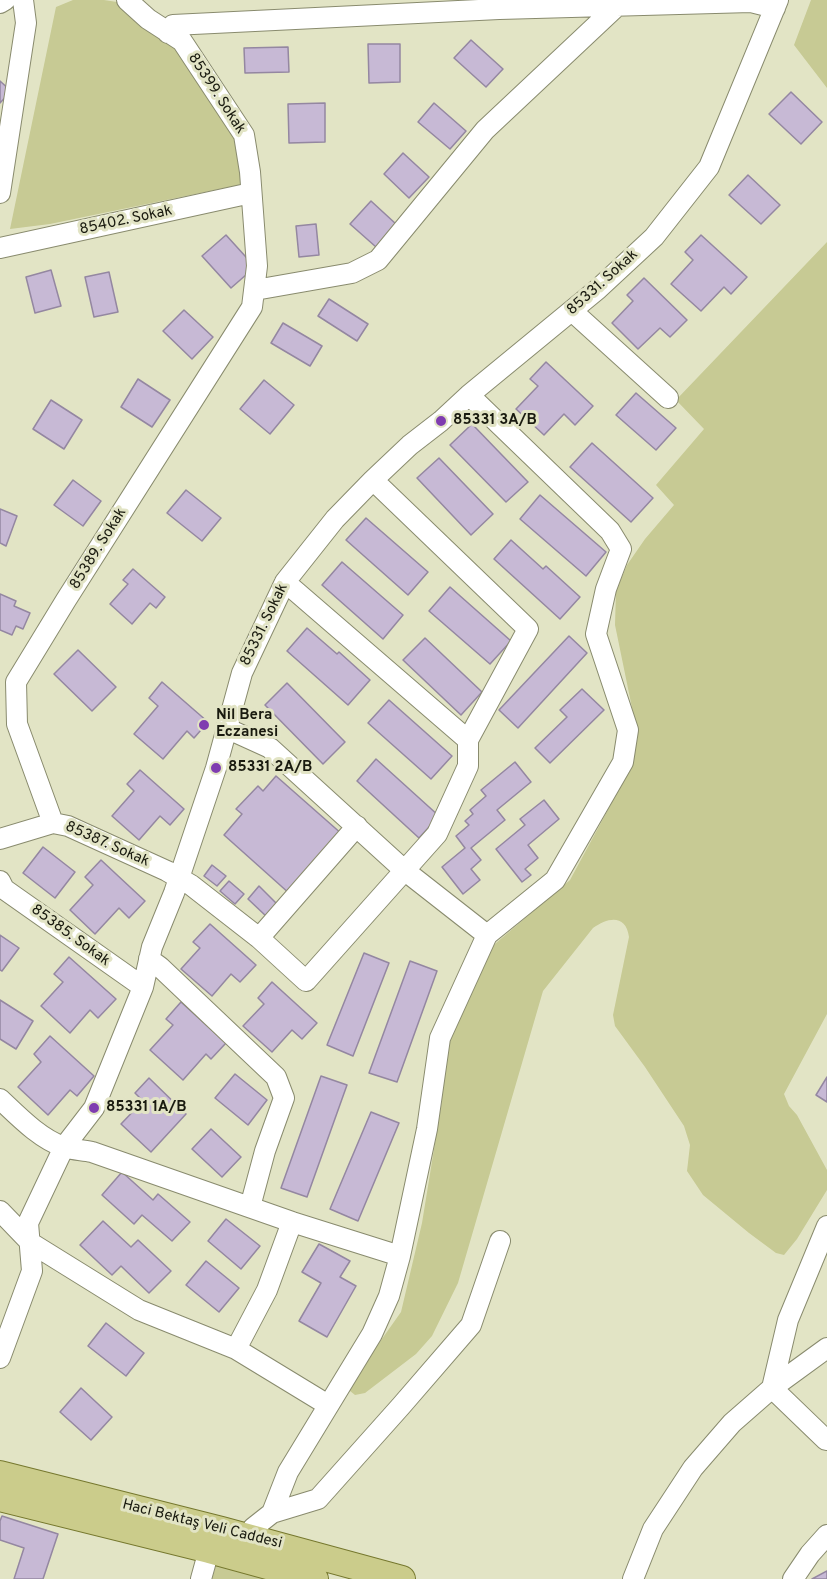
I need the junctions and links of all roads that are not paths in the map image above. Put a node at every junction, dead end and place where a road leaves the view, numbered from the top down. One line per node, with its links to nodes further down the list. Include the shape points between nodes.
1 (5, 0): 4 (street)
2 (23, 0): 8 (street, via 26,23)
3 (127, 0): 7 (street, 85399. Sokak)
4 (0, 3)
5 (776, 4): 6 (street); 12 (street, 85331. Sokak, via 709,166 654,237)
6 (617, 6): 7 (street, via 173,25); 11 (street, via 485,130 378,260 352,273)
7 (168, 33): 9 (street, 85399. Sokak, via 182,42 244,135)
8 (0, 193)
9 (251, 193): 10 (street, 85402. Sokak); 11 (street, 85399. Sokak)
10 (0, 248)
11 (255, 290): 17 (street, 85389. Sokak, via 252,307 66,600)
12 (572, 311): 13 (street, 85331. Sokak); 14 (street)
13 (470, 395): 15 (street, 85331. Sokak); 26 (street, via 610,531 621,549 606,589 596,634 628,730 622,762 555,880)
14 (668, 398)
15 (373, 480): 16 (street, 85331. Sokak, via 335,519); 19 (street, via 528,628)
16 (285, 582): 18 (street, 85331. Sokak, via 242,673); 19 (street)
17 (8, 678): 20 (street, 85389. Sokak, via 17,724)
18 (226, 728): 21 (street, via 270,748); 24 (street, 85331. Sokak)
19 (468, 740): 23 (street, via 468,766 437,834)
20 (53, 823): 22 (street, 85387. Sokak); 24 (street, 85387. Sokak, via 68,826)
21 (357, 826): 23 (street); 27 (street)
22 (0, 839)
23 (405, 870): 26 (street); 27 (street, 85387. Sokak, via 306,981)
24 (179, 878): 27 (street, 85387. Sokak); 28 (street, 85331. Sokak)
25 (0, 881): 29 (street, 85385. Sokak, via 4,889)
26 (487, 935): 38 (street, via 440,1038 427,1129)
27 (258, 939)
28 (149, 959): 29 (street, 85331. Sokak); 32 (street, via 276,1077 284,1098)
29 (143, 987): 31 (street, 85331. Sokak, via 94,1108)
30 (0, 1099): 31 (street, via 44,1136)
31 (64, 1147): 32 (street, via 92,1152); 37 (street, 85331. Sokak, via 28,1223)
32 (250, 1207): 34 (street)
33 (0, 1211): 37 (street)
34 (292, 1222): 38 (street); 40 (street, via 267,1290)
35 (827, 1226): 42 (street, via 788,1320)
36 (500, 1240): 47 (street, via 471,1325 318,1499)
37 (31, 1243): 40 (street, via 138,1310); 41 (street, 85331. Sokak, via 32,1271)
38 (400, 1256): 43 (street, via 389,1296 372,1334)
39 (827, 1348): 42 (street)
40 (236, 1349): 43 (street)
41 (0, 1358)
42 (772, 1388): 44 (street); 54 (street, via 732,1423 693,1468 653,1529)
43 (327, 1405): 47 (street, via 288,1472)
44 (827, 1439)
45 (0, 1474): 49 (main road, Haci Bektaş Veli Caddesi)
46 (0, 1498): 50 (main road, Haci Bektaş Veli Caddesi)
47 (272, 1513): 49 (street, via 253,1528)
48 (827, 1535): 55 (street)
49 (250, 1537): 53 (main road, Haci Bektaş Veli Caddesi)
50 (208, 1550): 51 (street); 52 (main road, Haci Bektaş Veli Caddesi)
51 (201, 1579)
52 (315, 1579)
53 (402, 1579)
54 (633, 1579)
55 (793, 1579)

